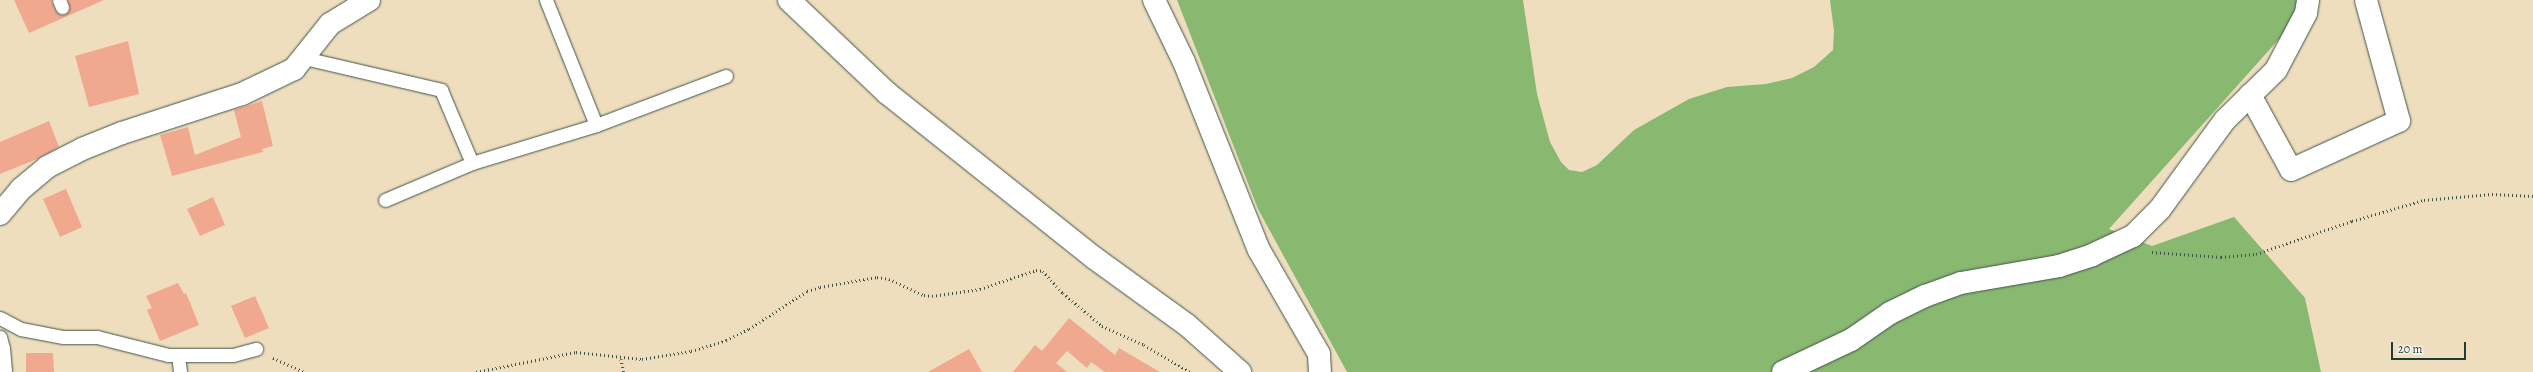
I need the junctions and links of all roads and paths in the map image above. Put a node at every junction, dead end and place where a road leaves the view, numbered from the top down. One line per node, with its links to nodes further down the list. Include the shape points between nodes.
1 (369, 0): 7 (street, via 330,24)
2 (546, 0): 10 (lane)
3 (789, 0): 27 (street, via 887,93 1093,257 1187,325)
4 (1154, 0): 28 (street, via 1184,62 1259,250 1319,354)
5 (2308, 0): 9 (street, via 2306,13 2276,70)
6 (2366, 0): 9 (street, via 2399,121 2291,170)
7 (304, 58): 11 (lane, via 441,90); 14 (street, via 294,69 242,94 122,132 47,167 21,189)
8 (726, 76): 10 (lane)
9 (2250, 96): 29 (street, via 2226,120 2160,209 2133,236 2092,255 2059,266 1961,283 1925,296 1890,313 1851,340)
10 (596, 125): 11 (lane)
11 (472, 163): 13 (lane)
12 (2533, 196): 15 (path, via 2492,194 2424,200 2352,221 2256,254 2221,257)
13 (385, 200)
14 (0, 214)
15 (2145, 252)
16 (0, 318): 19 (lane, via 21,330 63,337 97,337 168,355)
17 (0, 337): 21 (lane)
18 (256, 349): 19 (lane, via 233,355); 23 (path)
19 (178, 355): 22 (lane)
20 (621, 358): 24 (path, via 576,352); 25 (path); 26 (path, via 665,357 726,340 764,320 807,291 820,287 877,277 889,279 924,295 932,296 980,289 1036,270 1043,271 1063,293 1102,326 1144,345)
21 (5, 372)
22 (180, 372)
23 (305, 372)
24 (476, 372)
25 (624, 372)
26 (1190, 372)
27 (1240, 372)
28 (1320, 372)
29 (1783, 372)

